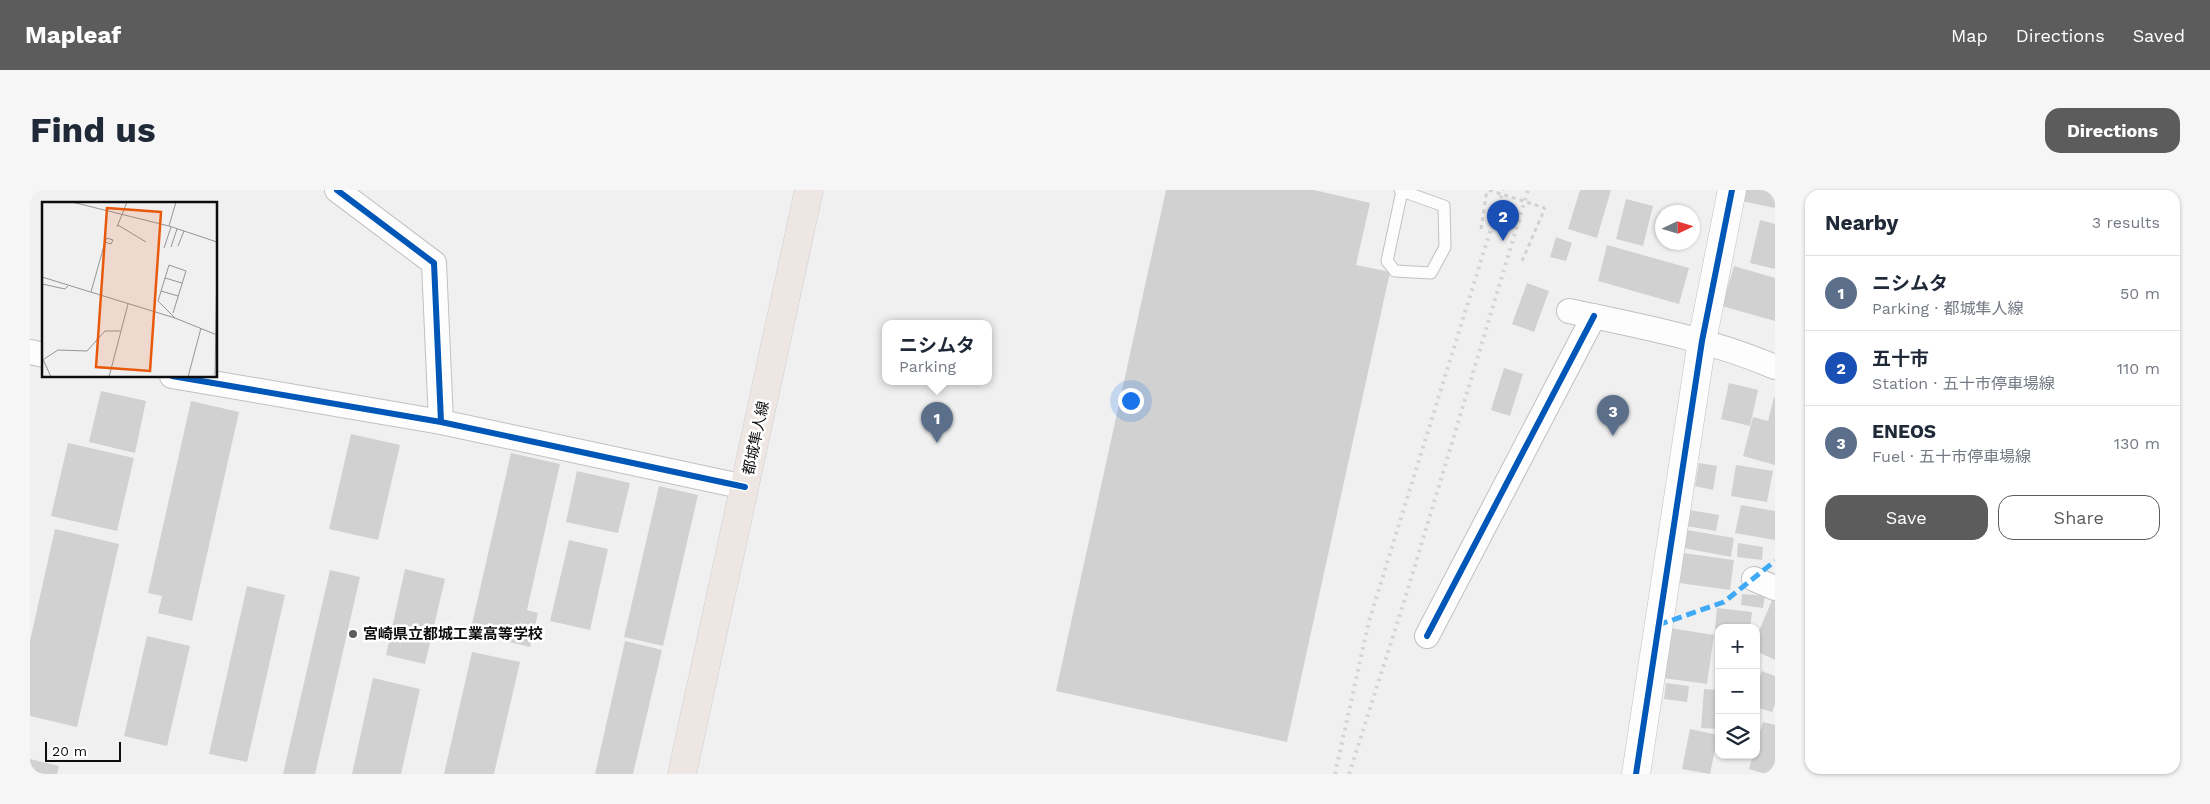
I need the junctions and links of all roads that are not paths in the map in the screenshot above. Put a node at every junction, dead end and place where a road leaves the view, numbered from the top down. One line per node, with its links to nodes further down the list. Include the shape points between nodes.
1 (337, 190): 12 (street, via 434,262)
2 (810, 190): 13 (main road, 都城隼人線)
3 (1401, 190): 3 (lane, via 1444,206 1445,247 1431,273 1395,270 1387,260)
4 (1732, 190): 7 (street)
5 (1569, 311): 6 (street)
6 (1594, 316): 7 (street); 14 (street)
7 (1702, 341): 9 (street); 16 (street)
8 (1775, 352): 9 (street)
9 (1748, 355): 10 (street)
10 (1775, 367)
11 (184, 378): 12 (street)
12 (442, 422): 13 (street)
13 (745, 487): 15 (main road, 都城隼人線)
14 (1428, 636)
15 (682, 774)
16 (1636, 774)

